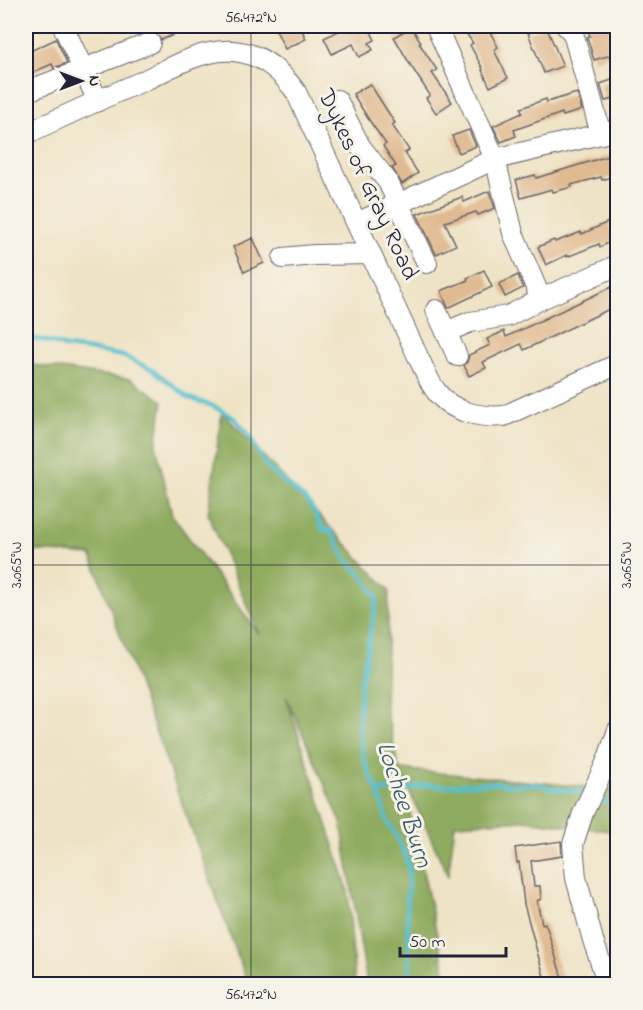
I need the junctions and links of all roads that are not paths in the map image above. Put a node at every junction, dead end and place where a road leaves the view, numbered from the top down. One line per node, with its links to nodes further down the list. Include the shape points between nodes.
1 (63, 26): 5 (street)
2 (436, 26): 11 (street)
3 (566, 26): 9 (street, via 573,33)
4 (150, 43): 5 (street)
5 (83, 69): 6 (street); 8 (street)
6 (33, 89)
7 (338, 100): 12 (street, via 360,146 381,171)
8 (98, 101): 10 (street, Dykes of Gray Road); 13 (street, Dykes of Gray Road, via 207,53 232,51 261,59 276,69 296,92)
9 (609, 132): 11 (street)
10 (26, 134)
11 (495, 159): 12 (street); 18 (street, via 513,233)
12 (398, 203): 13 (street); 16 (street)
13 (357, 223): 14 (street, Dykes of Gray Road)
14 (371, 254): 15 (street); 22 (street, Dykes of Gray Road, via 430,383 455,408 487,417 504,416)
15 (283, 258)
16 (427, 263)
17 (618, 265): 18 (street)
18 (541, 298): 20 (street, via 508,316 470,322)
19 (436, 310): 20 (street)
20 (446, 332): 21 (street)
21 (457, 356)
22 (618, 364)
23 (618, 730): 24 (street, via 573,844 576,878)
24 (608, 984)

